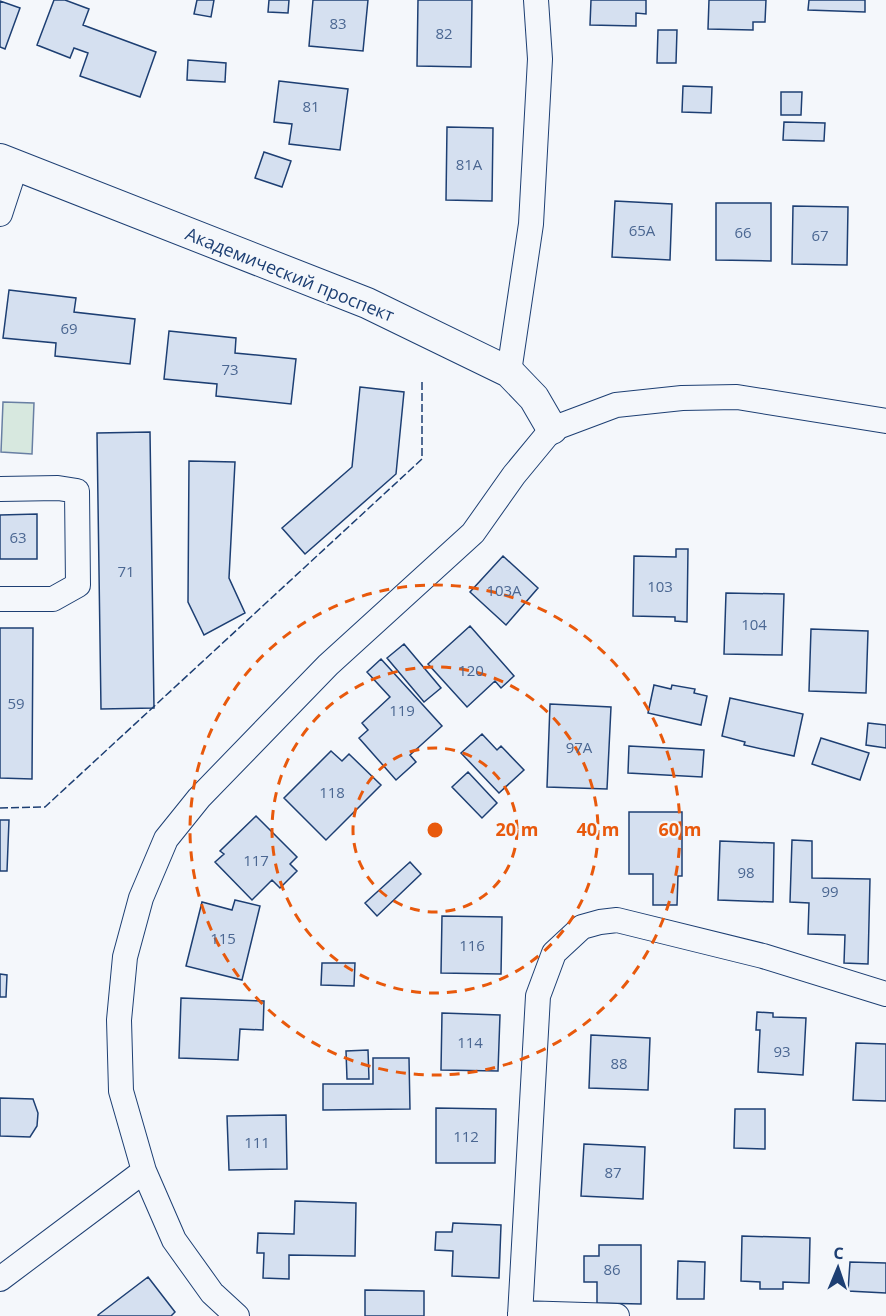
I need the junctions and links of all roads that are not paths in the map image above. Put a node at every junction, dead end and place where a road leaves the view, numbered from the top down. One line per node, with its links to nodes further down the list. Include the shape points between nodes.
1 (536, 0): 4 (street, via 540,59 531,224)
2 (8, 162): 3 (street); 4 (street, Академический проспект, via 367,303)
3 (0, 214)
4 (509, 372): 6 (street, Академический проспект, via 534,398)
5 (885, 419): 6 (street, via 737,397 682,398 616,405)
6 (552, 429): 10 (street, via 473,533 328,665 199,798 166,839 141,898 125,957 119,1020 121,1091)
7 (0, 489): 8 (street, via 77,491 78,585 53,599)
8 (0, 599)
9 (886, 994): 12 (street, via 763,956 617,920 582,927 555,953 538,996)
10 (144, 1171): 11 (street); 13 (street, via 174,1240 212,1293)
11 (0, 1279)
12 (520, 1314): 14 (street)
13 (237, 1316)
14 (617, 1316)

